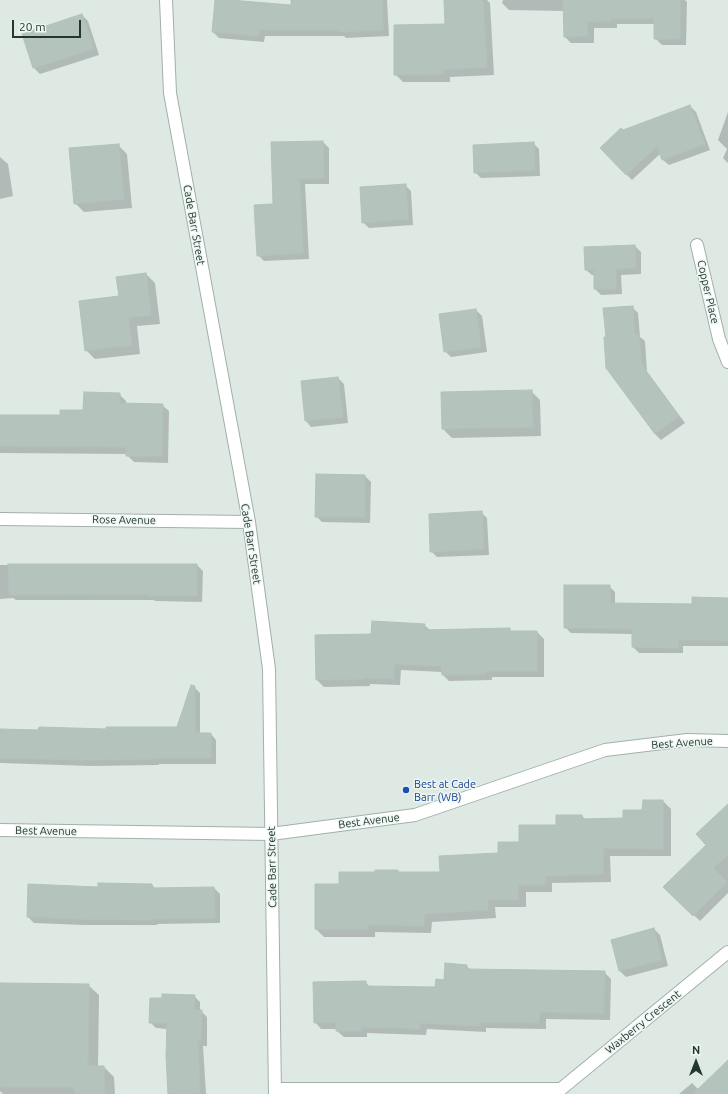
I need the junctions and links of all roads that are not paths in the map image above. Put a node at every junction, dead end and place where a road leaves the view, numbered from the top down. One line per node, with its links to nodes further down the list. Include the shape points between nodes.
1 (166, 0): 5 (street, Cade Barr Street, via 170,93)
2 (697, 245): 3 (street, Copper Place, via 719,340)
3 (728, 362)
4 (0, 519): 5 (street, Rose Avenue)
5 (249, 522): 8 (street, Cade Barr Street, via 269,669)
6 (728, 740): 8 (street, Best Avenue, via 687,740 605,750 415,815)
7 (0, 830): 8 (street, Best Avenue)
8 (271, 834): 10 (street, Cade Barr Street)
9 (728, 952): 11 (street, Waxberry Crescent)
10 (276, 1092): 11 (street)
11 (561, 1092)

